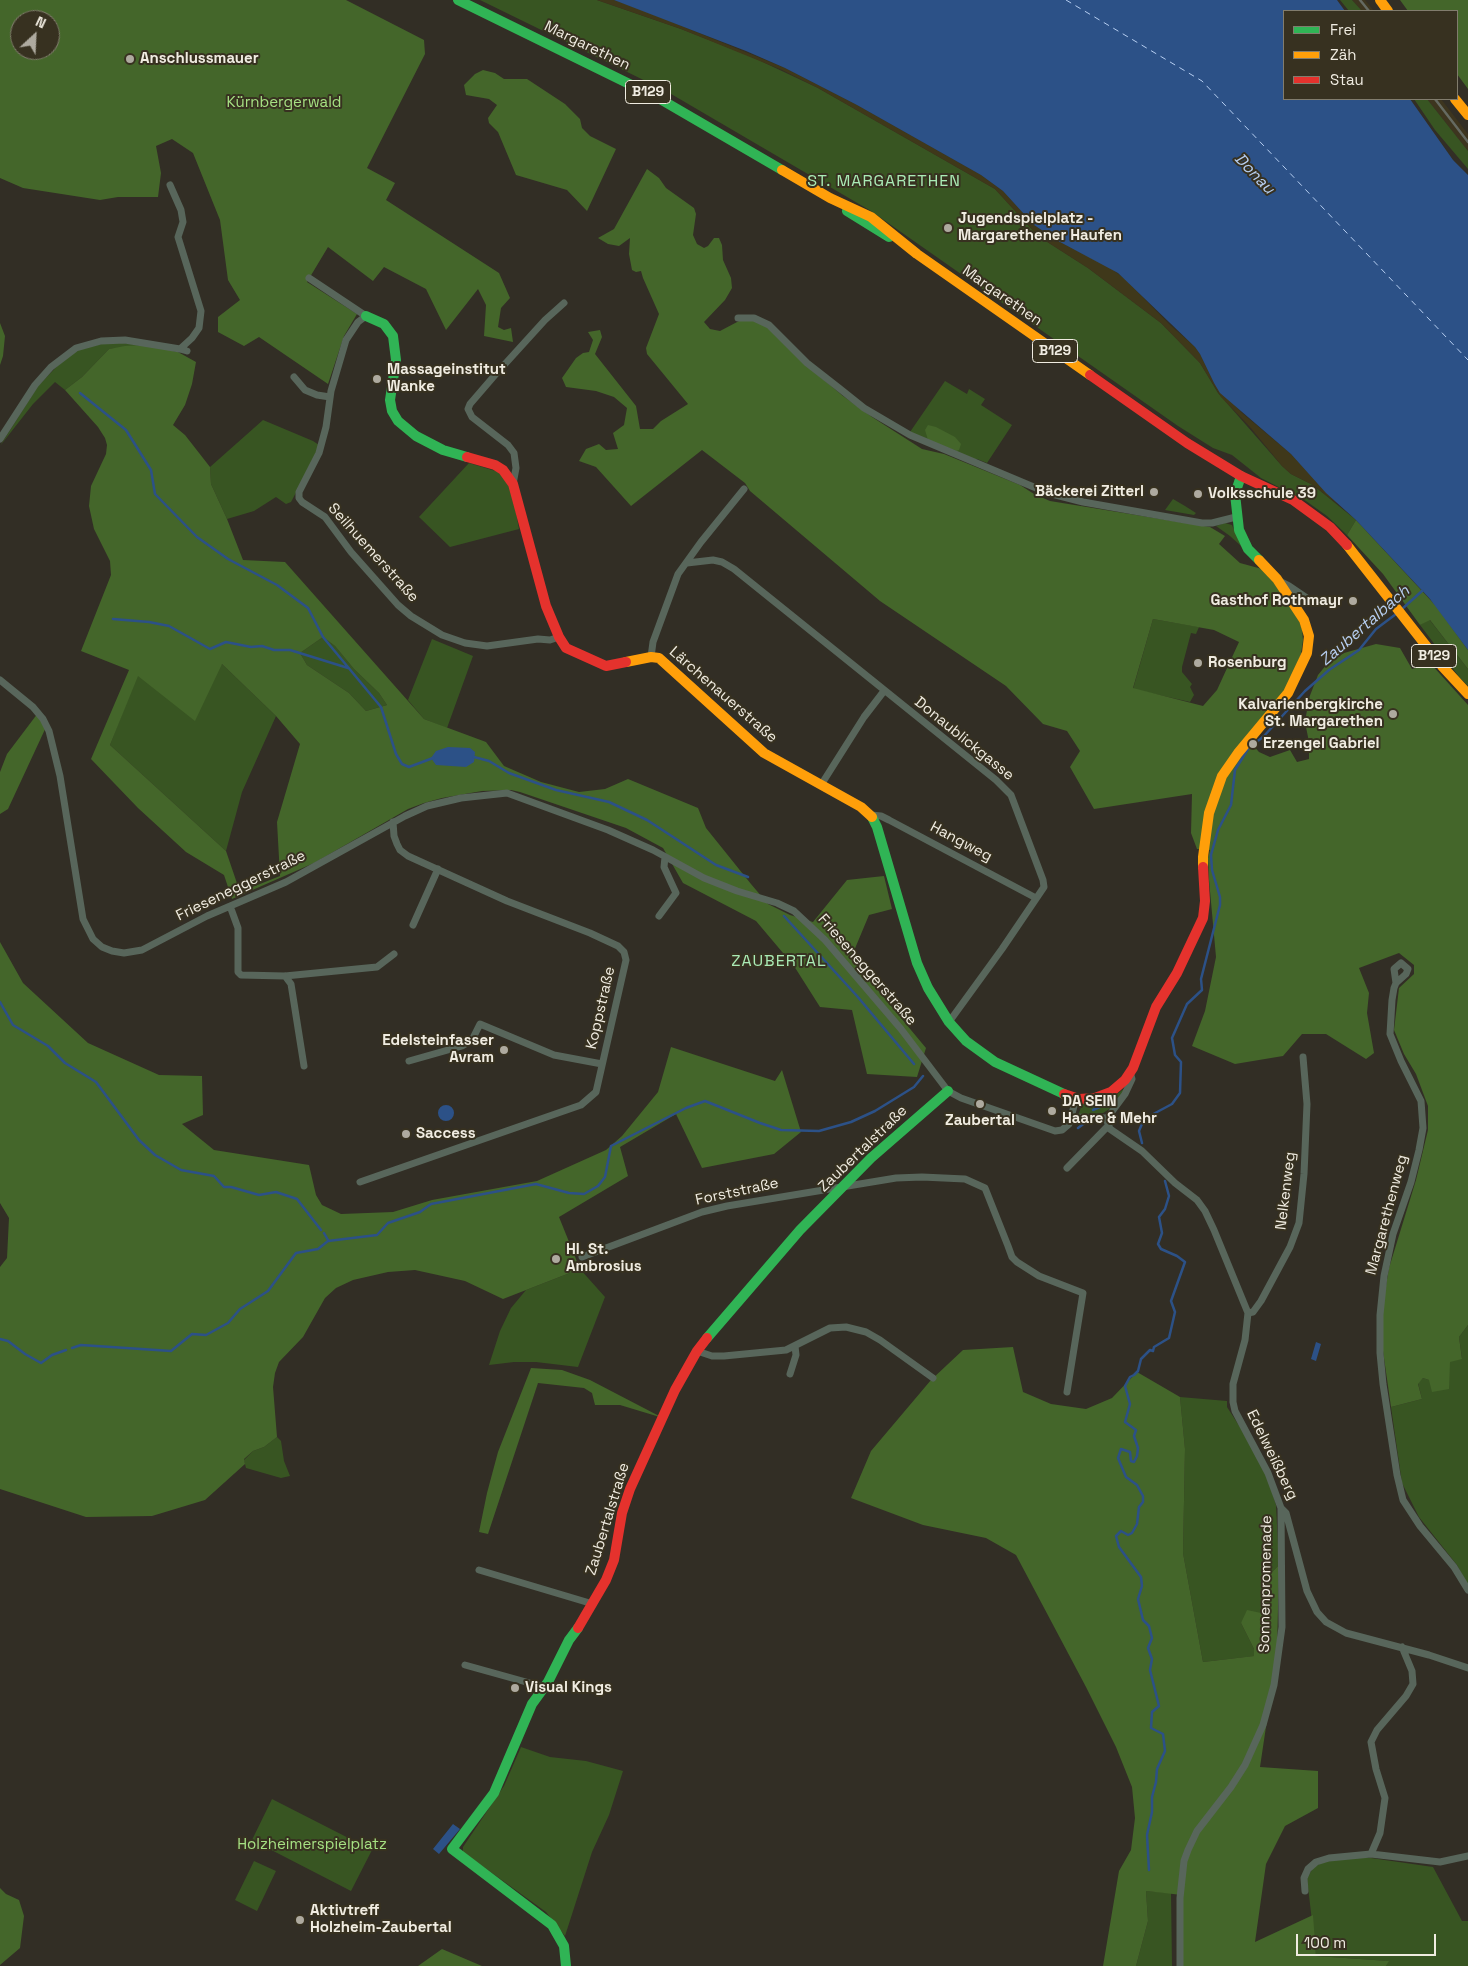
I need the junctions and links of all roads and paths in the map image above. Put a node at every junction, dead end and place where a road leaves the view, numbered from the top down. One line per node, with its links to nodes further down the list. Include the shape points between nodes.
1 (458, 0): 12 (street, Margarethen / B129, via 660,99 830,198 871,227 903,244 1208,457)
2 (1456, 100): 3 (street)
3 (1468, 115)
4 (170, 185): 11 (street, via 183,222 178,237 202,311 199,328 183,350 125,340 101,341 76,348 50,367)
5 (309, 278): 7 (street)
6 (564, 303): 13 (street, Lärchenauerstraße, via 495,375 468,409 472,417 508,445 514,454)
7 (366, 316): 10 (street, Seilhuemerstraße, via 346,340); 13 (street, Lärchenauerstraße, via 384,324 393,336 396,360 390,400 398,421 416,436 443,450 495,465)
8 (738, 318): 15 (street, via 754,318 769,324 823,376 864,408 910,435 1053,495 1202,523)
9 (294, 376): 10 (street, via 310,393)
10 (330, 397): 19 (street, Seilhuemerstraße, via 319,453 301,486 299,498 325,518 398,605 442,636 465,644 487,646)
11 (0, 439)
12 (1241, 476): 15 (street, via 1235,494); 23 (street, B129, via 1293,500 1330,526)
13 (513, 484): 19 (street, Lärchenauerstraße, via 540,587)
14 (744, 490): 16 (street)
15 (1236, 517): 17 (street, via 1248,549)
16 (687, 563): 20 (street, via 673,585 652,642); 22 (street, Donaublickgasse, via 713,560 727,564)
17 (1278, 582): 18 (street); 41 (street, via 1308,629 1305,659 1288,693 1238,753 1216,789 1203,857 1204,913 1177,972 1156,1007)
18 (1314, 603)
19 (558, 637): 20 (street, Lärchenauerstraße, via 574,653 601,665 611,666)
20 (651, 656): 24 (street, Lärchenauerstraße, via 663,660 764,753)
21 (0, 680): 30 (street, Frieseneggerstraße, via 32,707 49,731 60,776 82,914 93,939 112,951 136,952)
22 (884, 691): 24 (street); 29 (street, Donaublickgasse, via 1011,795 1044,883)
23 (1468, 694)
24 (821, 785): 25 (street, Lärchenauerstraße)
25 (871, 815): 29 (street, Hangweg, via 889,820); 36 (street, via 880,834 920,969)
26 (393, 822): 27 (street, Frieseneggerstraße, via 444,801 506,794 608,830); 28 (street, Koppstraße, via 394,836 403,853); 30 (street, Frieseneggerstraße, via 296,877)
27 (665, 857): 31 (street, via 664,867 676,894); 42 (street, Frieseneggerstraße, via 736,891 782,904 805,919 901,1029)
28 (438, 869): 32 (street); 39 (street, Koppstraße, via 507,901 590,933 624,952 625,969)
29 (1036, 898): 36 (street, Donaublickgasse)
30 (230, 906): 34 (street, via 238,928 239,974)
31 (659, 916)
32 (413, 925)
33 (394, 954): 34 (street, via 378,967)
34 (285, 976): 40 (street, via 291,984)
35 (1396, 982): 59 (street, Margarethenweg, via 1390,1034 1421,1101 1423,1128 1384,1276 1380,1315 1383,1384 1403,1500)
36 (949, 1022): 43 (street, via 966,1042 985,1056 1034,1082)
37 (1303, 1057): 51 (street, Nelkenweg, via 1307,1104 1298,1223 1290,1247 1261,1301)
38 (409, 1061): 39 (street, via 462,1046 472,1040 480,1024 554,1055)
39 (602, 1064): 48 (street, Koppstraße, via 596,1092 582,1104)
40 (304, 1066)
41 (1130, 1072): 43 (street, via 1106,1094 1092,1099); 45 (street, via 1132,1079 1125,1094)
42 (948, 1091): 44 (street, via 1055,1130 1065,1128); 49 (street, Zaubertalstraße)
43 (1076, 1099): 44 (street)
44 (1072, 1117): 45 (street)
45 (1106, 1118): 46 (street)
46 (1108, 1126): 47 (street); 51 (street, Edelweißberg, via 1142,1151 1205,1211)
47 (1067, 1168)
48 (360, 1182)
49 (844, 1186): 50 (street, Forststraße, via 712,1209); 53 (street, Zaubertalstraße, via 779,1254); 56 (street, Forststraße, via 922,1177 960,1178 985,1188 1012,1256 1039,1276 1083,1293)
50 (582, 1257)
51 (1248, 1313): 57 (street, Edelweißberg, via 1245,1340 1233,1384 1233,1402 1265,1466)
52 (795, 1346): 53 (street, via 786,1350 724,1356); 54 (street, via 795,1362); 55 (street, via 830,1328 846,1327 880,1340)
53 (697, 1351): 60 (street, Zaubertalstraße, via 675,1390 630,1488 614,1560)
54 (790, 1374)
55 (933, 1378)
56 (1067, 1392)
57 (1281, 1508): 61 (street, Edelweißberg, via 1286,1513 1307,1592 1321,1617 1346,1633); 69 (street, Sonnenpromenade, via 1282,1627 1274,1685 1263,1725 1245,1765 1197,1831 1184,1861 1180,1898)
58 (479, 1570): 60 (street)
59 (1468, 1590)
60 (593, 1604): 64 (street, Zaubertalstraße)
61 (1402, 1647): 63 (street, Edelweißberg); 65 (street, via 1412,1671 1413,1684 1371,1742 1385,1798 1380,1833)
62 (464, 1665): 64 (street)
63 (1468, 1668)
64 (544, 1687): 68 (street, Zaubertalstraße, via 532,1704 494,1793 452,1849 552,1926 564,1946)
65 (1371, 1854): 66 (street, via 1440,1862); 67 (street, via 1316,1862 1305,1875)
66 (1468, 1856)
67 (1305, 1890)
68 (566, 1966)
69 (1180, 1966)

